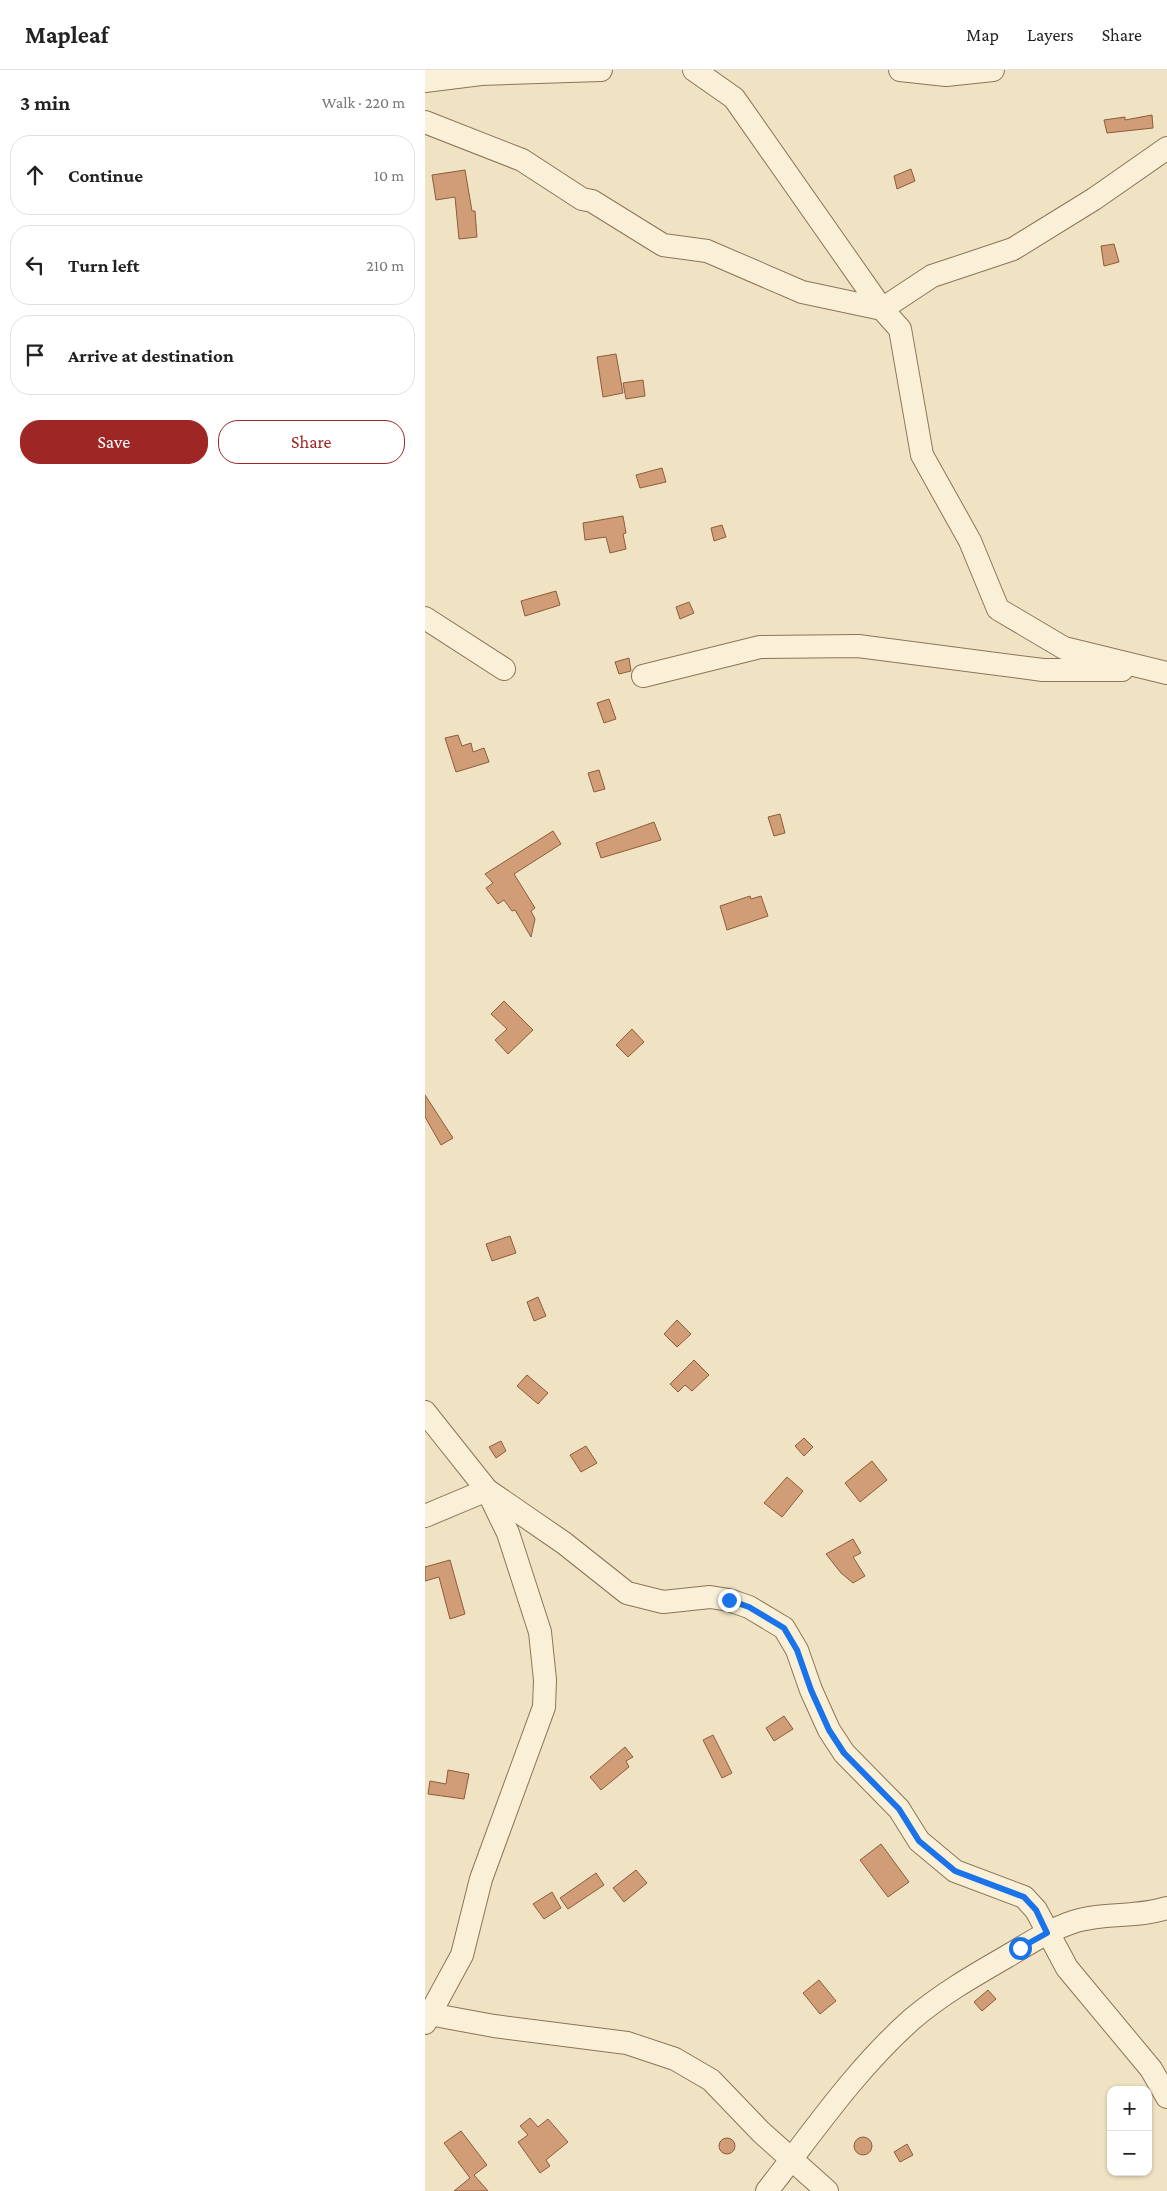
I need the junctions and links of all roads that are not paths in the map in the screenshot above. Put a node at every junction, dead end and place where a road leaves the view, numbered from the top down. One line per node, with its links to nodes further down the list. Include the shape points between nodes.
1 (601, 70): 5 (street, via 481,74)
2 (694, 70): 8 (street, via 734,98)
3 (900, 70): 4 (street, via 946,74)
4 (993, 70)
5 (425, 82)
6 (425, 122): 8 (street, via 522,160 663,245 707,251 802,292)
7 (1167, 148): 8 (street, via 1094,200 1013,248 932,276)
8 (881, 309): 11 (street, via 900,329 922,455 970,540 998,609 1064,648)
9 (425, 618): 10 (street)
10 (504, 669)
11 (1164, 670): 12 (street, via 1043,670 858,646 770,646)
12 (643, 676)
13 (425, 1412): 14 (street)
14 (487, 1490): 15 (street); 17 (street, via 564,1542 627,1593 663,1602 710,1597 729,1600 756,1610 784,1628 797,1650 829,1730 844,1753 899,1809 919,1841 955,1871 1024,1897 1036,1910); 18 (street, via 508,1533 539,1632 545,1680 543,1707 481,1879 462,1955)
15 (425, 1516)
16 (1167, 1908): 17 (street, via 1138,1915 1074,1922)
17 (1047, 1933): 19 (street, via 1067,1968 1151,2069); 20 (street, via 941,1997 912,2020 851,2082)
18 (427, 2018): 20 (street, via 627,2043 675,2059 711,2080)
19 (1167, 2097)
20 (791, 2161): 21 (street); 22 (street)
21 (767, 2191)
22 (827, 2191)

